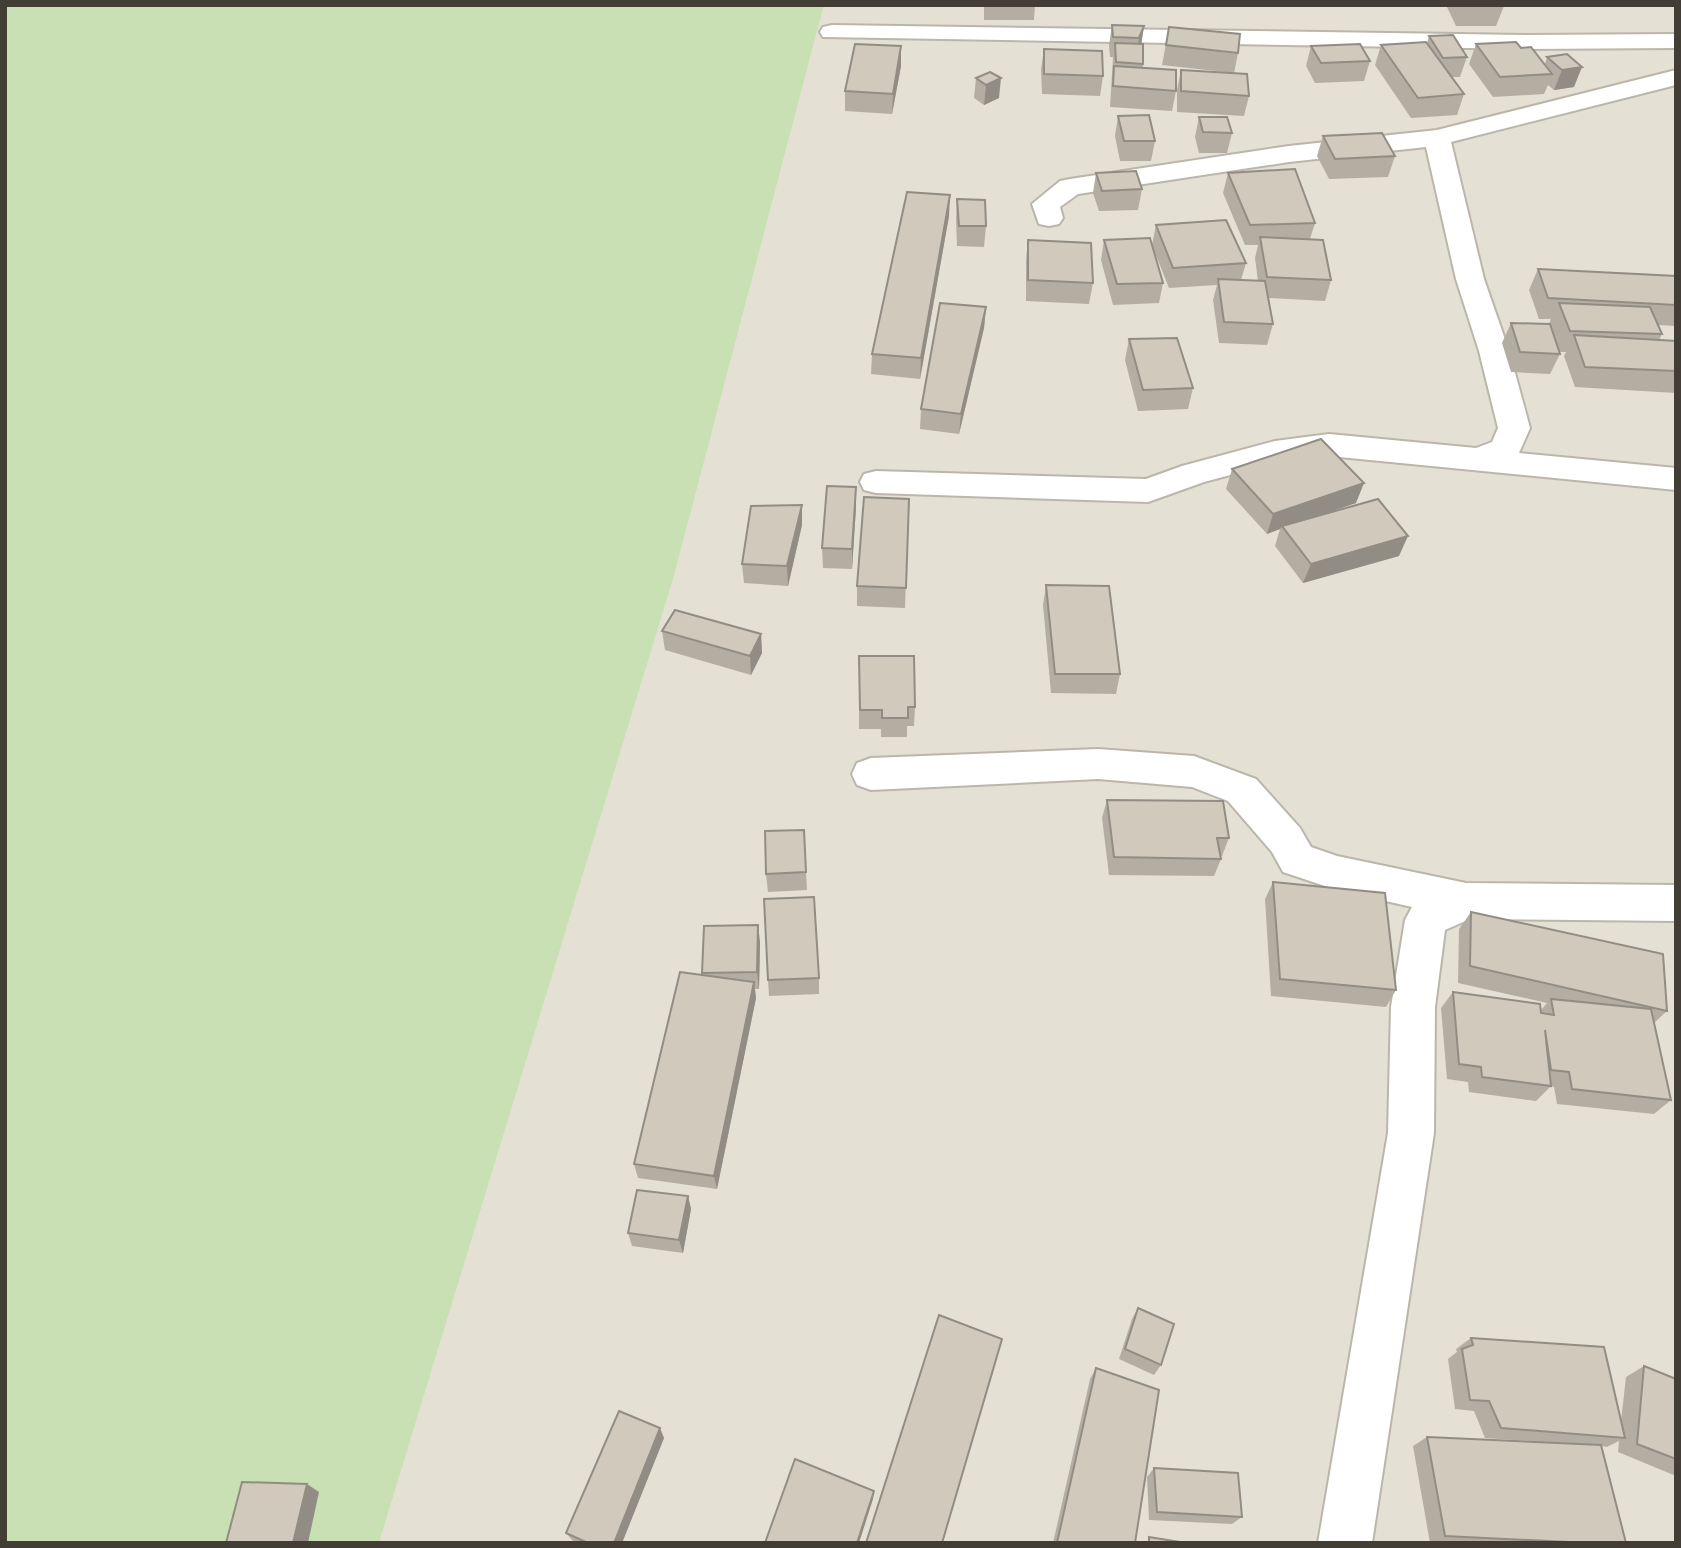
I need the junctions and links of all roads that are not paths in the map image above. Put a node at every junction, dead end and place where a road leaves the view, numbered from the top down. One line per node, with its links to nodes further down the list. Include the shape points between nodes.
1 (832, 32): 2 (street)
2 (1676, 41)
3 (1676, 77): 4 (street)
4 (1437, 138): 5 (street, via 1289,154 1070,187 1046,204); 6 (street, via 1470,279 1514,428 1505,449)
5 (1049, 218)
6 (1480, 459): 7 (street); 8 (street, via 1329,445 1276,452 1149,491)
7 (1676, 479)
8 (876, 482)
9 (871, 774): 10 (street, via 1098,764 1194,772 1242,790 1286,840 1297,860)
10 (1466, 901): 11 (street); 12 (street, via 1426,920 1413,1007 1411,1133)
11 (1676, 904)
12 (1345, 1543)

